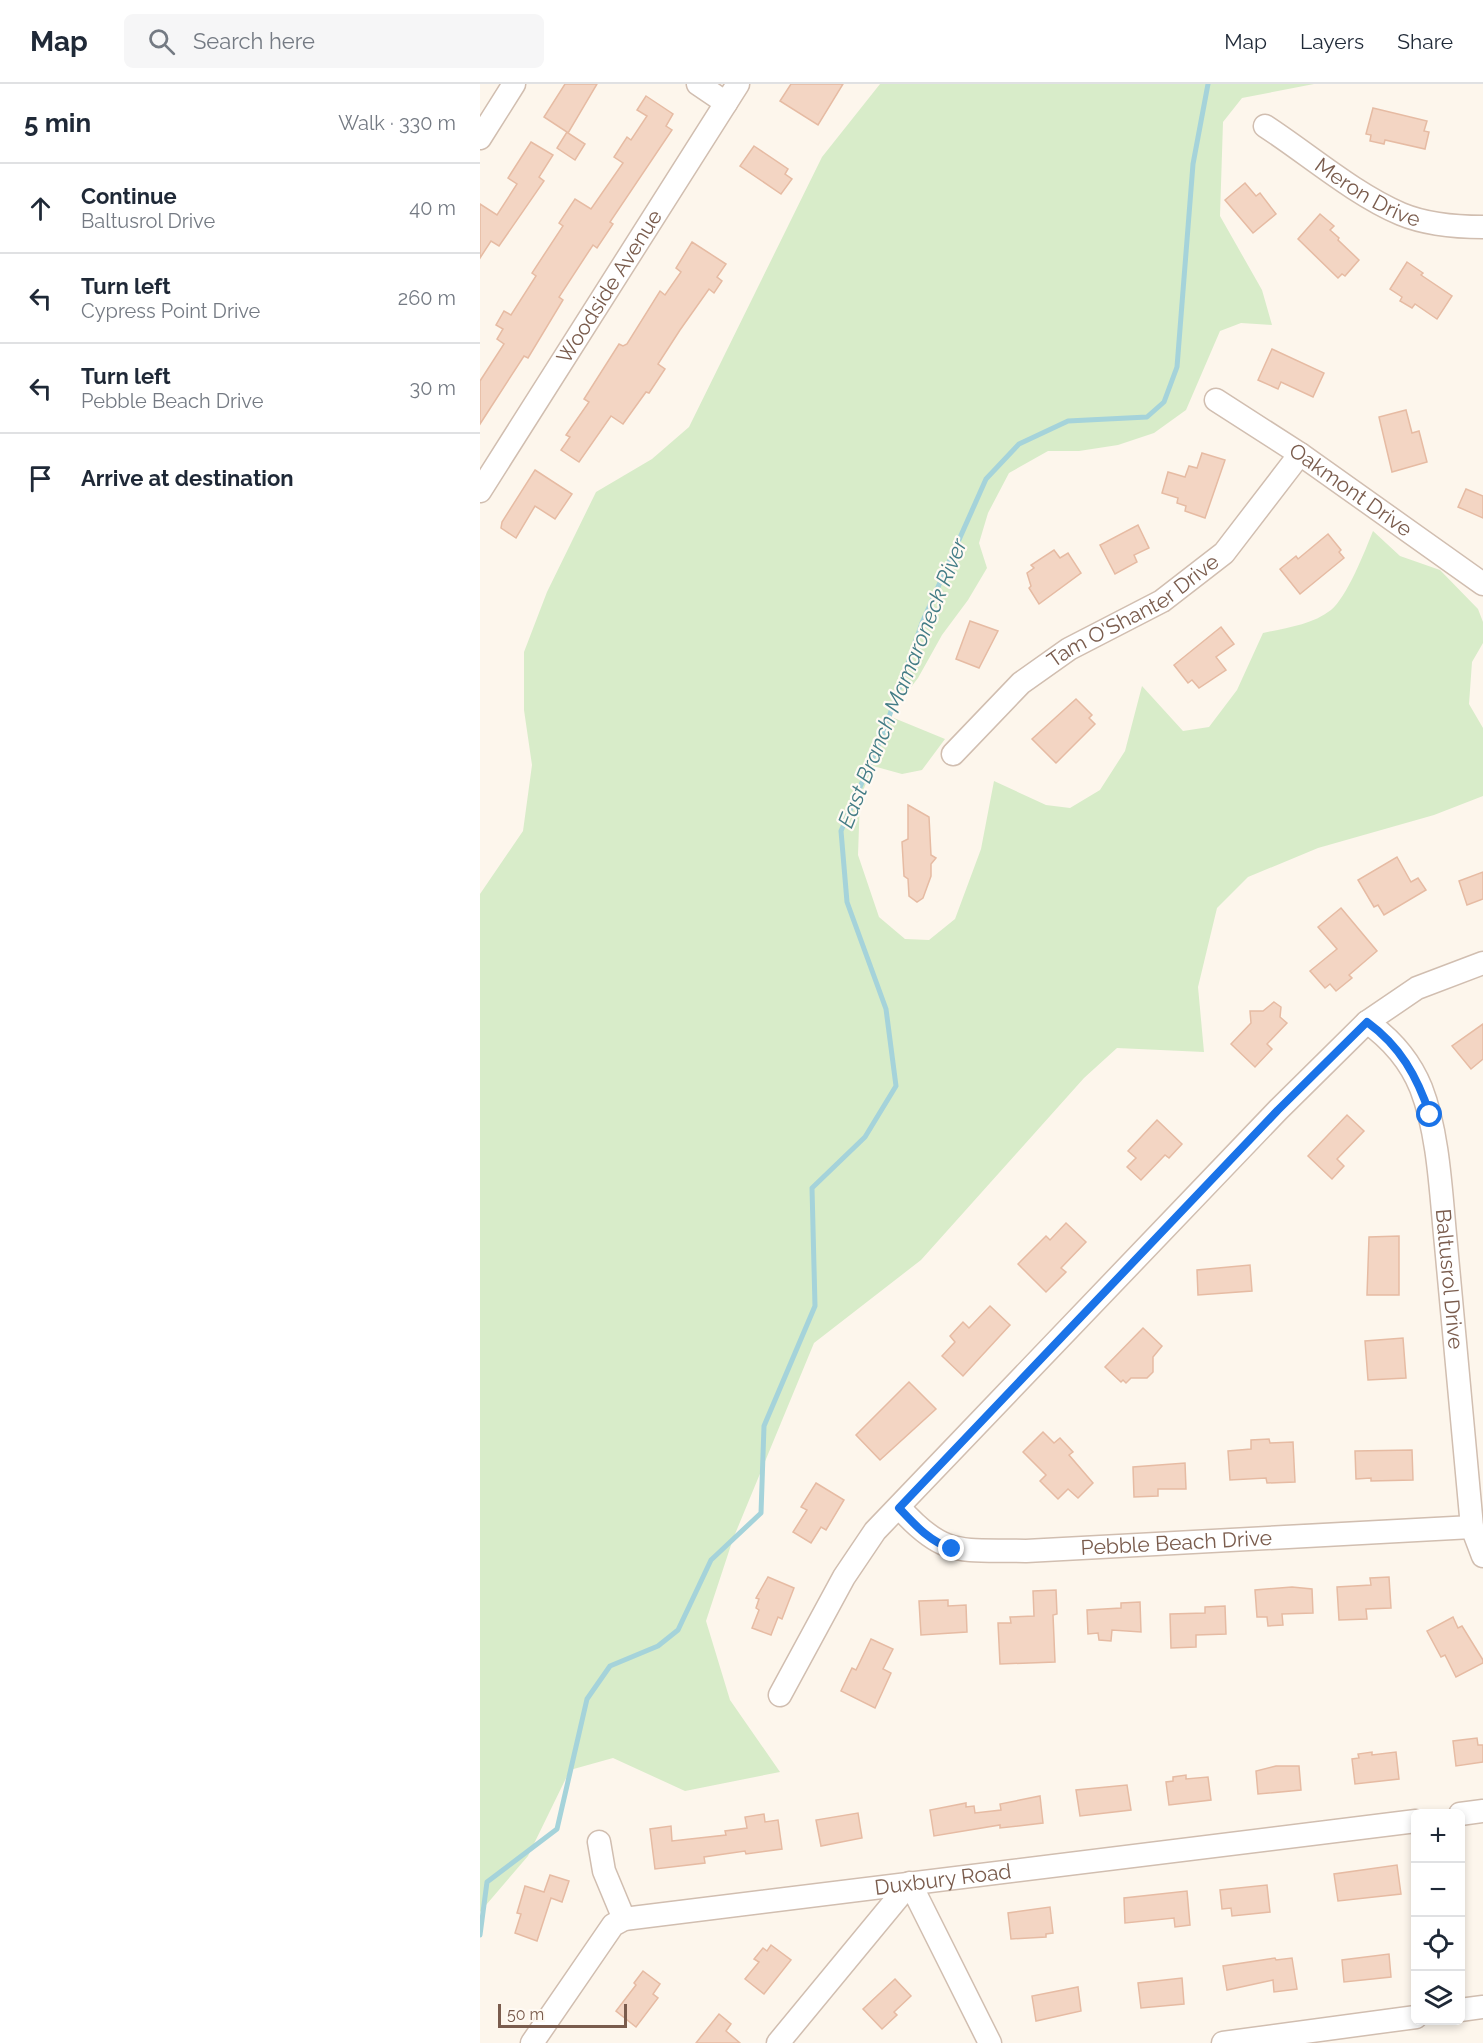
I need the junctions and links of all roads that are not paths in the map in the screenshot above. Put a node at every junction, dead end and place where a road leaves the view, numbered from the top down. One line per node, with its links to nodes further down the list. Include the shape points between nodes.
1 (514, 84): 6 (street)
2 (698, 84): 4 (street)
3 (738, 84): 4 (street, Woodside Avenue)
4 (726, 103): 10 (street, Woodside Avenue)
5 (1265, 126): 7 (street, Meron Drive, via 1373,199 1402,214)
6 (480, 138)
7 (1483, 227)
8 (1216, 400): 9 (street, Oakmont Drive)
9 (1300, 454): 11 (street, Oakmont Drive); 12 (street, Tam O'Shanter Drive, via 1224,553 1162,601 1069,649 1022,683)
10 (480, 491)
11 (1483, 584)
12 (953, 754)
13 (1483, 963): 14 (street, via 1417,988)
14 (1367, 1022): 15 (street, via 1278,1110); 16 (street, Baltusrol Drive, via 1389,1038 1408,1065 1430,1115)
15 (899, 1508): 16 (street, Pebble Beach Drive, via 917,1528 939,1545 952,1549 1015,1551); 18 (street, via 875,1531 844,1577)
16 (1472, 1527): 17 (street, Baltusrol Drive)
17 (1483, 1556)
18 (780, 1695)
19 (1483, 1811): 20 (street)
20 (1465, 1814)
21 (1411, 1822): 23 (street, Duxbury Road)
22 (599, 1842): 24 (street, via 604,1871)
23 (910, 1883): 24 (street, Duxbury Road); 29 (street); 30 (street)
24 (624, 1919): 28 (street, via 613,1925)
25 (1483, 2007): 26 (street)
26 (1465, 2009)
27 (1411, 2018): 31 (street)
28 (532, 2043)
29 (778, 2043)
30 (990, 2043)
31 (1223, 2043)

